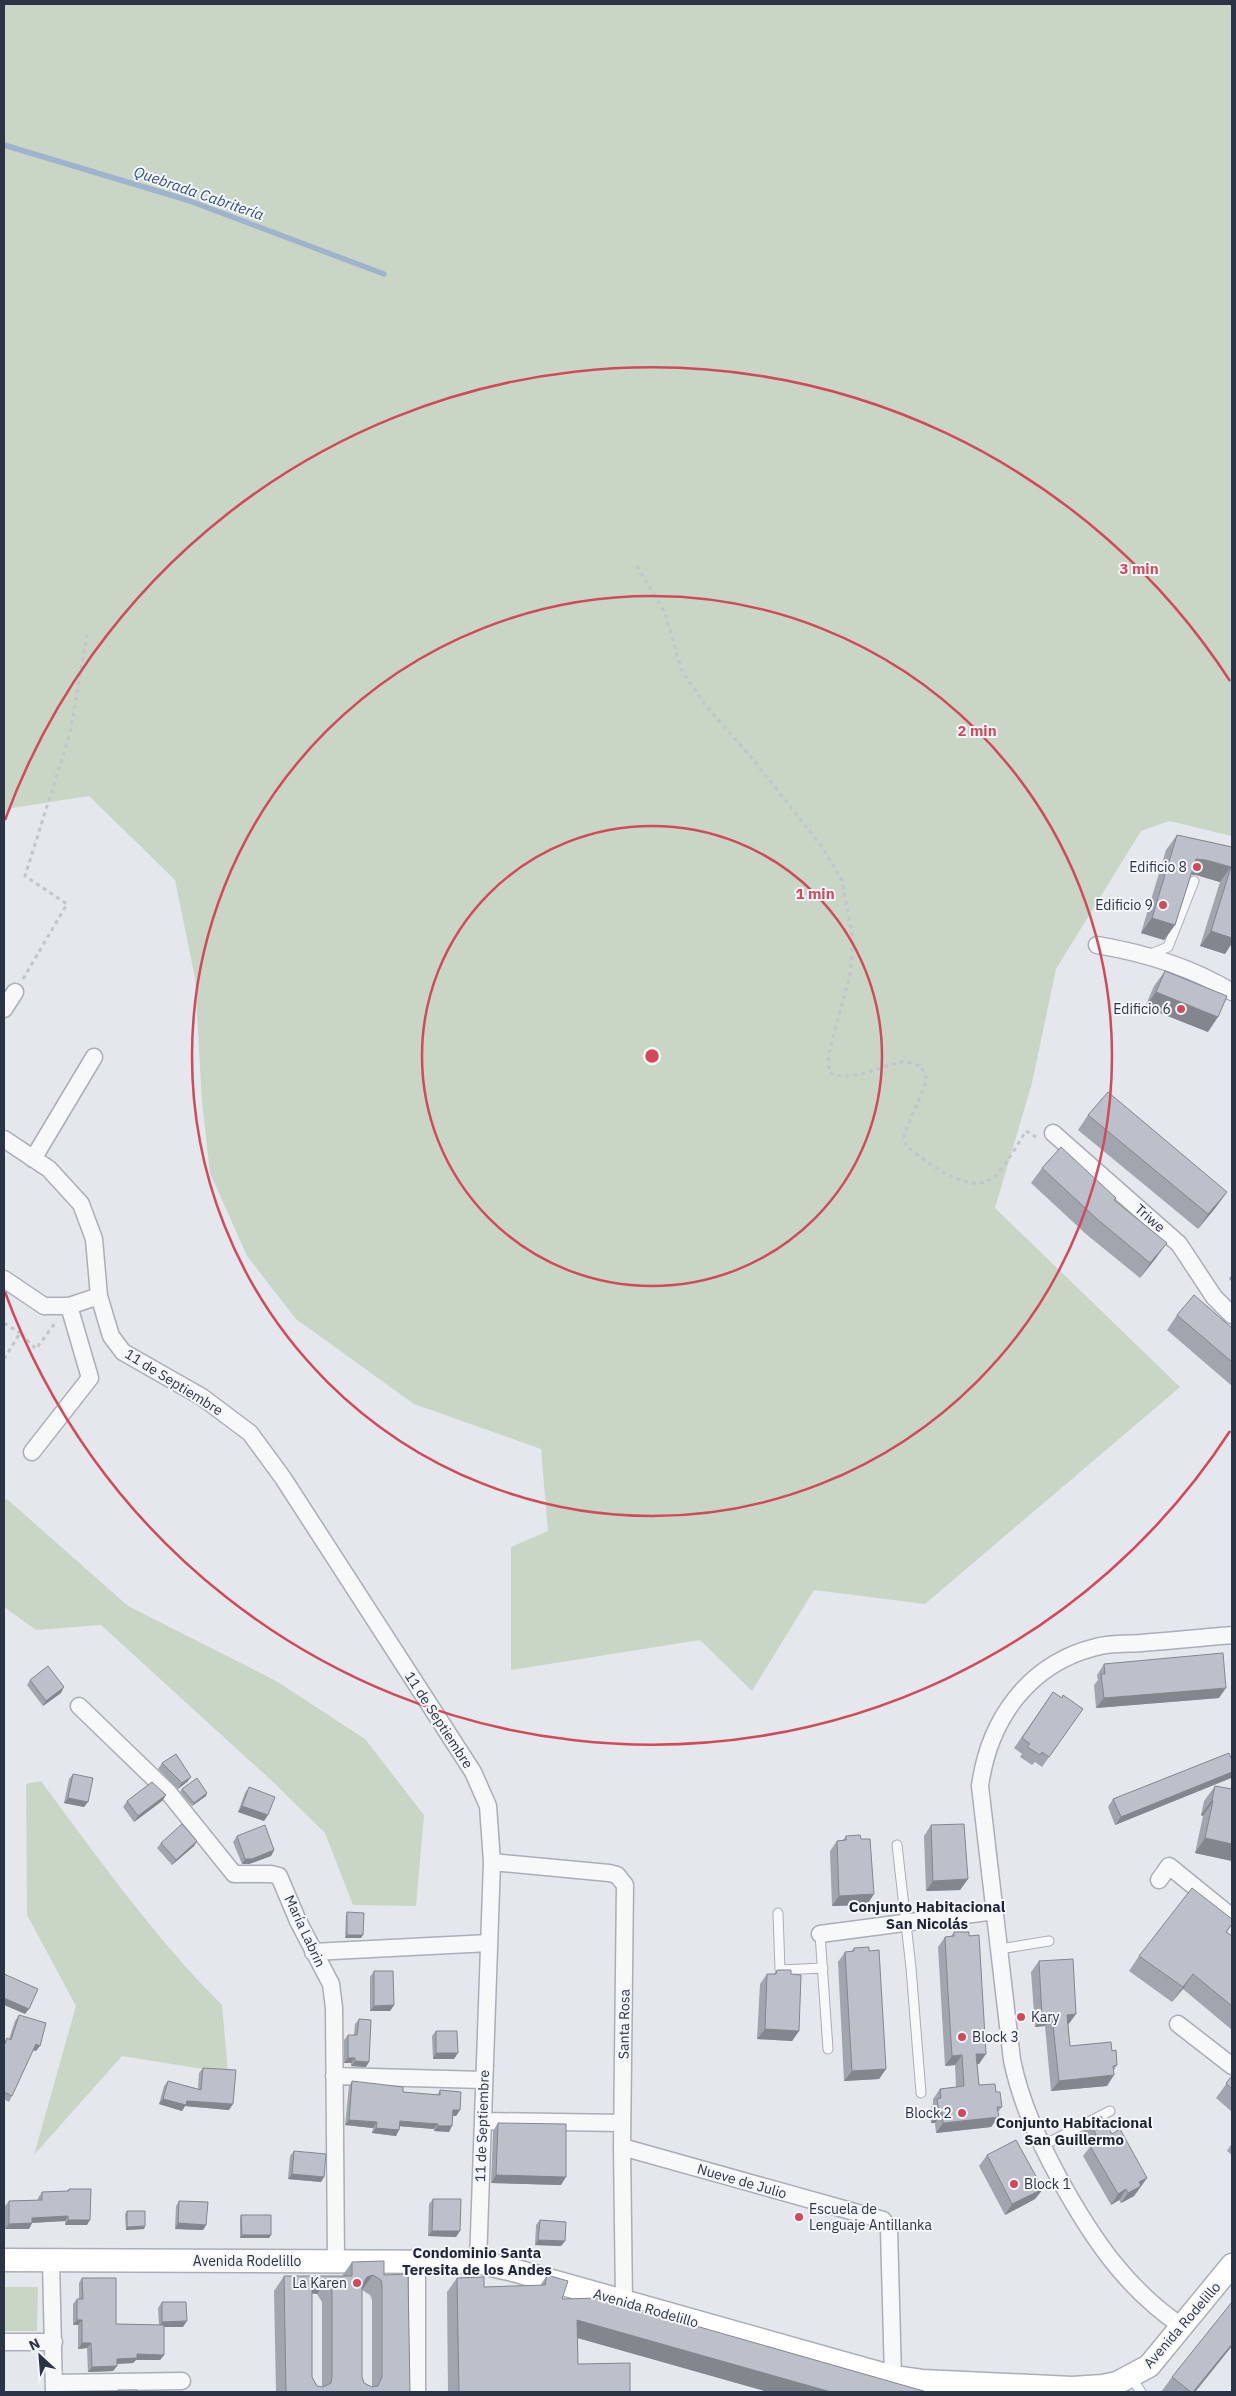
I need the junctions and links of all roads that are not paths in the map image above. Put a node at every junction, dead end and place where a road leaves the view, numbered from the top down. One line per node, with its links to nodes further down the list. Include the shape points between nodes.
1 (1194, 881): 3 (lane, via 1168,947)
2 (1097, 945): 3 (street)
3 (1148, 956): 5 (street, via 1198,974)
4 (15, 992): 6 (street)
5 (1232, 992)
6 (4, 1009)
7 (94, 1057): 10 (street)
8 (1053, 1133): 14 (street, Triwe, via 1179,1244 1214,1297)
9 (4, 1139): 10 (street, 11 de Septiembre)
10 (33, 1159): 12 (street, 11 de Septiembre, via 49,1169 81,1204 94,1239)
11 (4, 1279): 13 (street, via 44,1306)
12 (99, 1296): 13 (street); 19 (street, 11 de Septiembre, via 111,1336 123,1352 202,1397 250,1433 283,1478 473,1772 488,1806)
13 (68, 1306): 15 (street, via 90,1378)
14 (1232, 1315)
15 (32, 1452)
16 (1232, 1635): 21 (street, via 1098,1646 1056,1664 1020,1693 996,1727 986,1752 980,1786)
17 (79, 1706): 29 (street, María Labrin, via 168,1792 234,1874 279,1876)
18 (897, 1845): 24 (lane)
19 (492, 1862): 27 (street, 11 de Septiembre); 39 (street, Santa Rosa, via 609,1873 617,1875 625,1886)
20 (1159, 1880): 23 (street, via 1169,1866)
21 (995, 1911): 24 (street); 28 (street)
22 (778, 1913): 30 (lane, via 780,1970)
23 (1232, 1917)
24 (905, 1923): 25 (street); 36 (lane)
25 (820, 1934): 30 (lane)
26 (1049, 1941): 28 (lane)
27 (488, 1944): 29 (street); 35 (street, 11 de Septiembre)
28 (1000, 1949): 40 (street, via 1016,2081)
29 (314, 1952): 34 (street, María Labrin, via 331,1984)
30 (823, 1968): 32 (lane)
31 (1178, 2024): 33 (street)
32 (828, 2049)
33 (1232, 2066)
34 (334, 2076): 35 (street); 44 (street, María Labrin)
35 (484, 2080): 38 (street, 11 de Septiembre)
36 (921, 2093)
37 (1110, 2111): 40 (lane)
38 (482, 2122): 39 (street); 46 (street, 11 de Septiembre)
39 (622, 2123): 41 (street, Santa Rosa)
40 (1042, 2146): 49 (street, via 1104,2253 1135,2288)
41 (622, 2147): 48 (street, Santa Rosa); 52 (street, Nueve de Julio, via 883,2220 889,2229)
42 (4, 2260): 43 (street, Avenida Rodelillo)
43 (51, 2260): 44 (street, Avenida Rodelillo); 51 (street)
44 (336, 2261): 45 (street, Avenida Rodelillo)
45 (417, 2262): 46 (street, Avenida Rodelillo); 56 (street)
46 (478, 2262): 48 (street, Avenida Rodelillo)
47 (1232, 2264): 49 (street, Avenida Rodelillo)
48 (624, 2301): 52 (street, Avenida Rodelillo)
49 (1183, 2328): 54 (street, Avenida Rodelillo)
50 (4, 2342): 51 (street)
51 (54, 2342): 55 (street)
52 (893, 2377): 54 (street, Avenida Rodelillo, via 1072,2388)
53 (182, 2381): 55 (street)
54 (1136, 2384)
55 (54, 2388)
56 (417, 2392)

